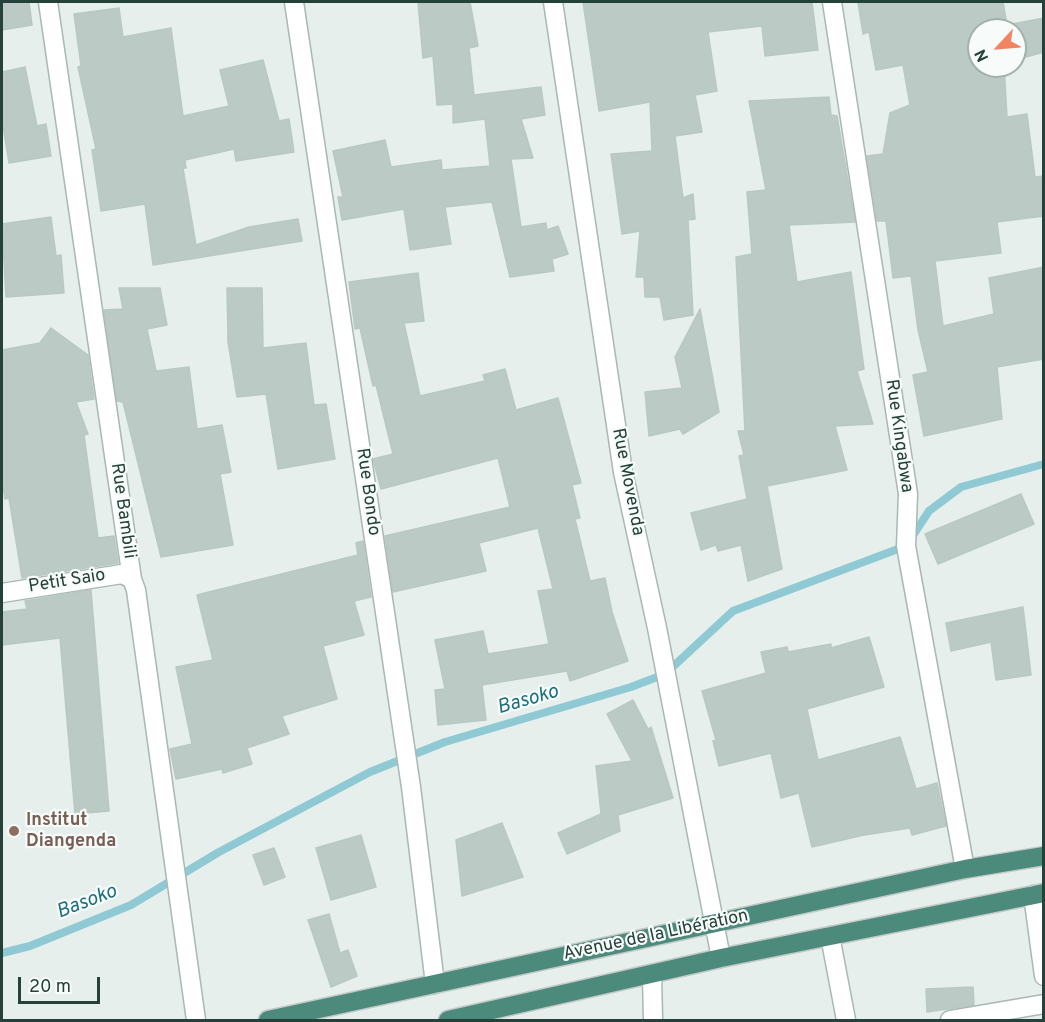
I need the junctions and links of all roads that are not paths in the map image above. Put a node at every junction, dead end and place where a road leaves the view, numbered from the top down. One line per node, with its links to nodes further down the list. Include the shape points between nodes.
1 (48, 2): 5 (street, Rue Bambili)
2 (294, 2): 15 (street, Rue Bondo, via 411,787)
3 (553, 2): 10 (street, Rue Movenda, via 623,472)
4 (832, 2): 8 (street, Rue Kingabwa, via 908,494 906,546)
5 (132, 579): 6 (street, Petit Saio, via 122,574); 17 (street, Rue Bambili)
6 (2, 593)
7 (1044, 856): 8 (highway, Avenue de la Libération)
8 (965, 869): 10 (highway, Avenue de la Libération)
9 (1038, 894): 11 (highway, Avenue de la Libération); 14 (street)
10 (714, 923): 12 (street, Rue Movenda); 15 (highway, Avenue de la Libération)
11 (830, 936): 12 (highway, Avenue de la Libération); 21 (street)
12 (721, 958): 13 (highway, Avenue de la Libération)
13 (652, 974): 19 (highway, Avenue de la Libération); 20 (street)
14 (1044, 976)
15 (435, 984): 18 (highway, Avenue de la Libération)
16 (1044, 1004): 22 (street)
17 (196, 1020)
18 (268, 1020)
19 (448, 1020)
20 (653, 1020)
21 (846, 1020)
22 (950, 1020)

